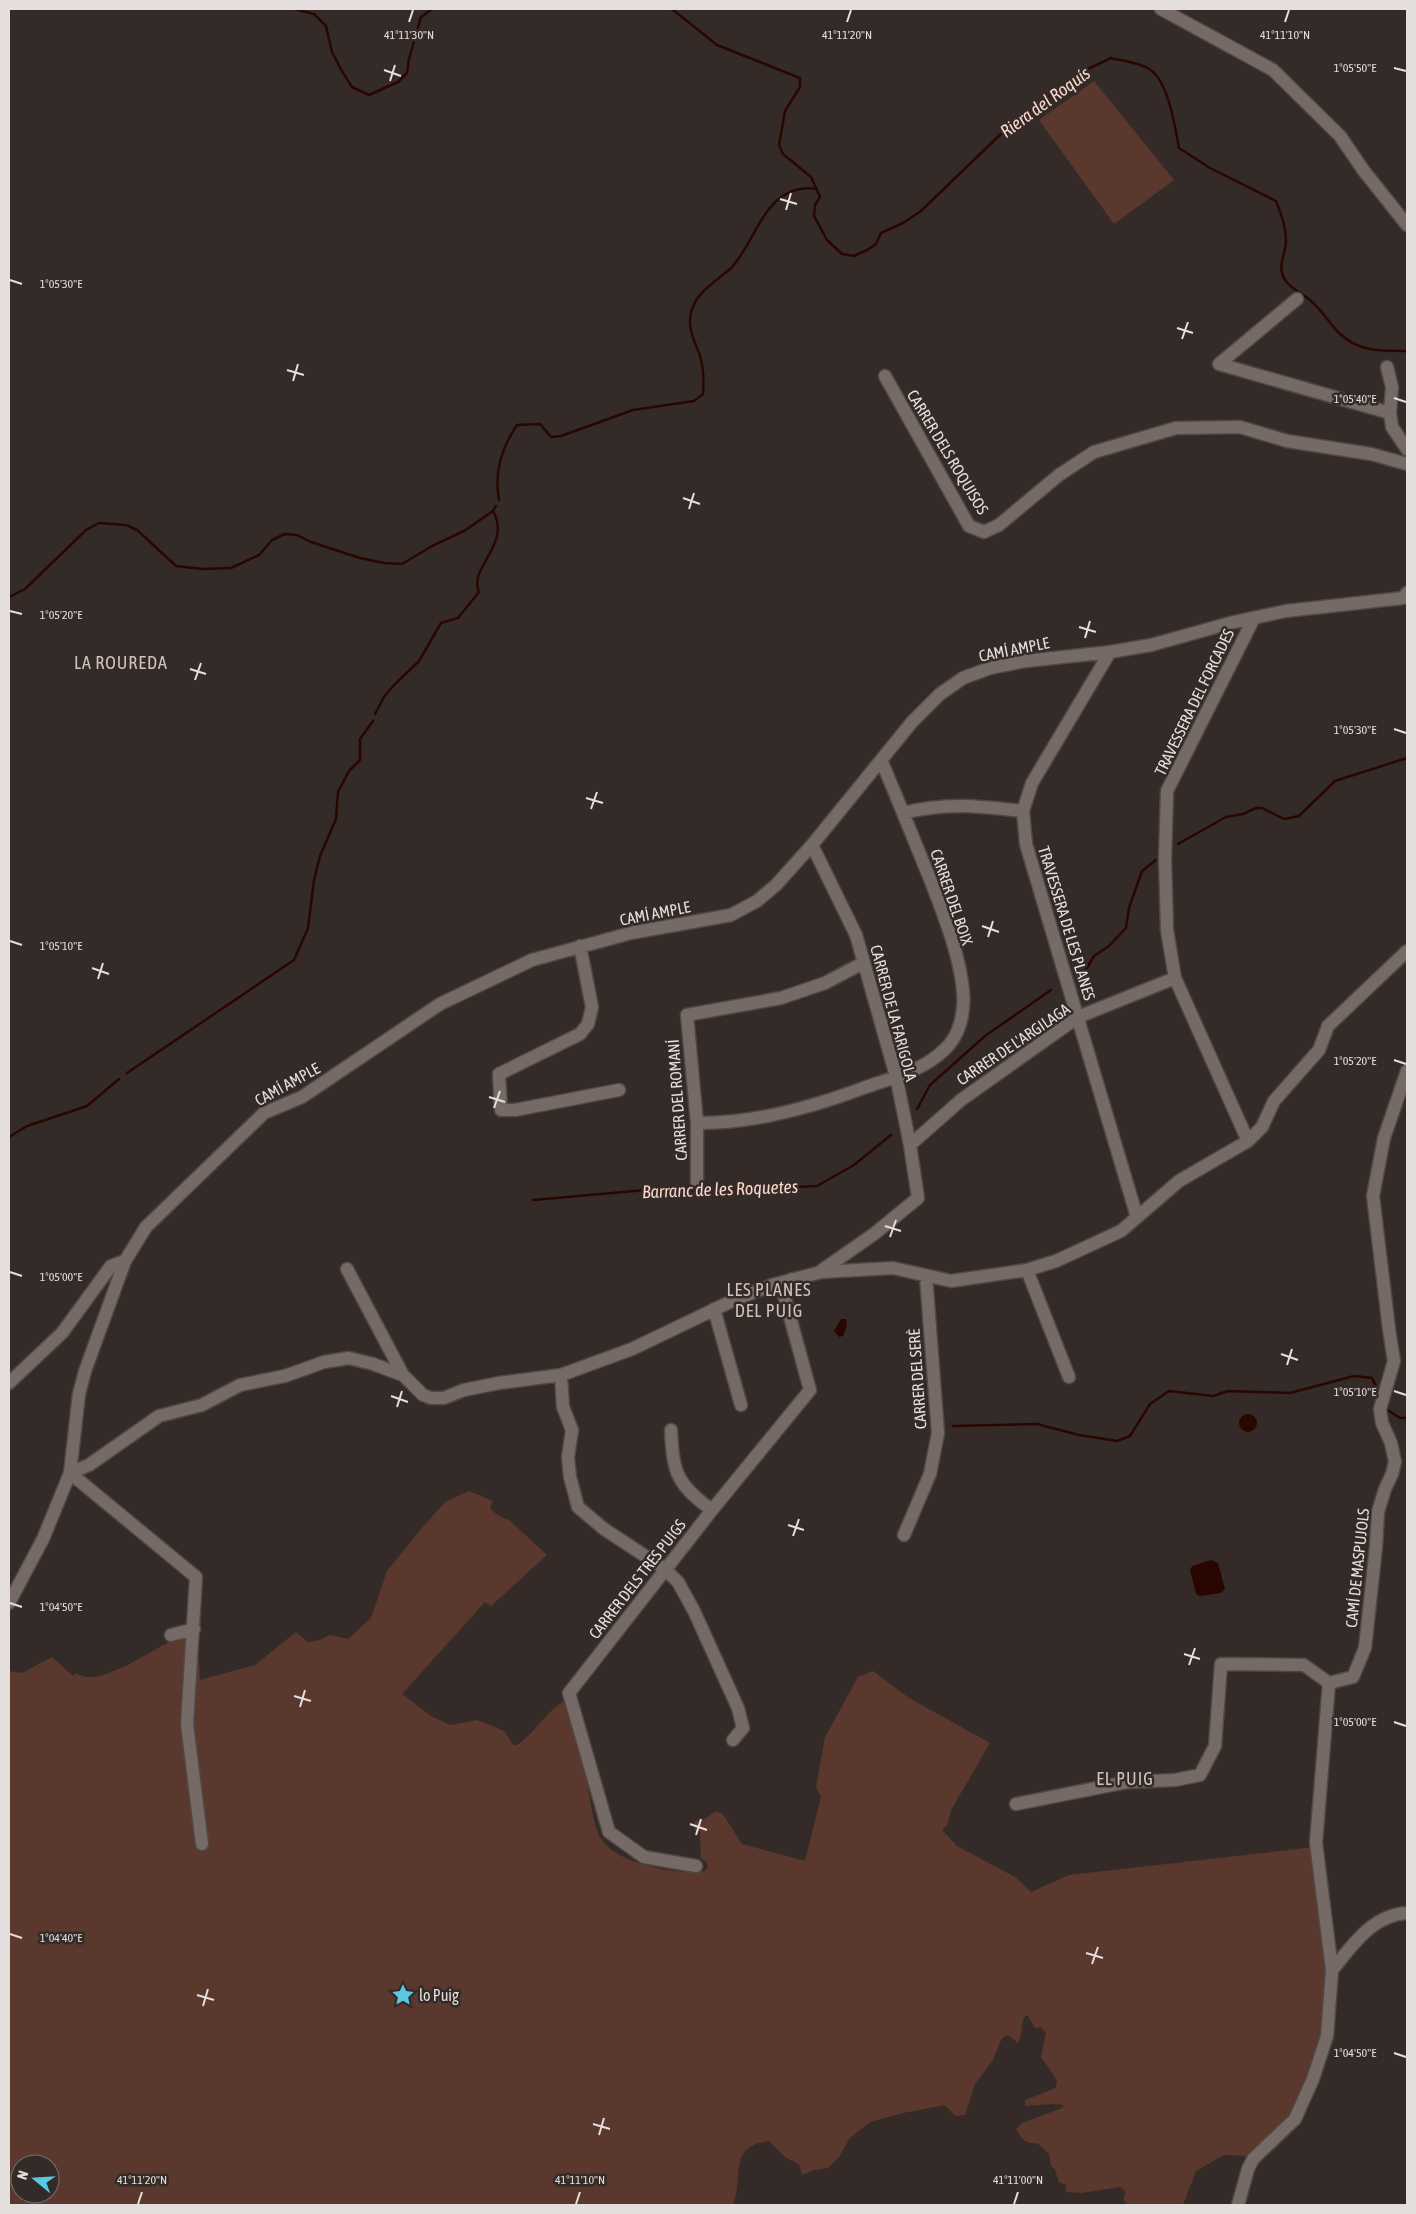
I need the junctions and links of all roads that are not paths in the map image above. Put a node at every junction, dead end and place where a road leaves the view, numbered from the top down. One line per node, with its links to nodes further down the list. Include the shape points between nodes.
1 (1162, 9): 2 (street, via 1273,70 1340,136)
2 (1407, 225)
3 (1297, 299): 6 (street, via 1219,364)
4 (1387, 367): 6 (street, via 1392,387)
5 (885, 376): 8 (street, CARRER DELS ROQUISOS, via 969,526 984,532 1094,452 1176,428 1240,427 1287,441 1371,454)
6 (1390, 413): 7 (street, via 1392,427)
7 (1407, 449)
8 (1407, 464)
9 (1406, 596): 11 (street, CAMÍ AMPLE, via 1286,611)
10 (1252, 622): 19 (street, TRAVESSERA DEL FORCADES, via 1167,792 1167,913)
11 (1110, 652): 12 (street, CAMÍ AMPLE, via 1026,661 990,668 963,678 940,694); 13 (street, TRAVESSERA DE LES PLANES, via 1032,783)
12 (881, 760): 14 (street, CARRER DEL BOIX); 15 (street, CAMÍ AMPLE)
13 (1023, 811): 14 (street, via 965,805 932,806); 20 (street, TRAVESSERA DE LES PLANES, via 1026,844)
14 (903, 813): 22 (street, CARRER DEL BOIX, via 949,928 963,990 963,1010 959,1030 945,1050 929,1062)
15 (812, 845): 16 (street, CAMÍ AMPLE, via 776,885 757,901 731,915); 18 (street, CARRER DE LA FARIGOLA, via 856,935)
16 (580, 946): 23 (street, via 592,1008 588,1024 580,1034 499,1074 501,1110); 29 (street, CAMÍ AMPLE, via 532,960 440,1004 302,1097 264,1113 146,1227)
17 (1407, 952): 25 (street, via 1328,1026 1319,1050 1274,1101 1262,1126)
18 (863, 963): 22 (street, CARRER DE LA FARIGOLA); 24 (street, CARRER DEL ROMANÍ, via 825,983 781,998 688,1015)
19 (1175, 978): 20 (street, CARRER DE L'ARGILAGA); 25 (street, TRAVESSERA DEL FORCADES)
20 (1078, 1018): 26 (street, CARRER DE L'ARGILAGA, via 960,1100); 28 (street, TRAVESSERA DE LES PLANES)
21 (1407, 1071): 49 (street, CAMÍ DE MASPUJOLS, via 1384,1138 1373,1196 1394,1361 1380,1416 1394,1462 1378,1512 1365,1648 1353,1677)
22 (896, 1076): 24 (street, CARRER DEL BOIX, via 844,1096 776,1114); 26 (street, CARRER DE LA FARIGOLA)
23 (620, 1090)
24 (696, 1123): 27 (street, CARRER DEL ROMANÍ)
25 (1248, 1140): 28 (street, via 1179,1181)
26 (910, 1145): 32 (street, CARRER DE LA FARIGOLA, via 918,1198)
27 (697, 1182)
28 (1137, 1217): 31 (street, via 1121,1231 1095,1244)
29 (124, 1261): 39 (street, via 111,1266 62,1333); 42 (street, CAMÍ AMPLE, via 79,1394)
30 (347, 1269): 36 (street)
31 (1027, 1270): 33 (street, via 951,1281); 38 (street)
32 (821, 1272): 33 (street, via 893,1268); 34 (street)
33 (926, 1276): 44 (street, CARRER DEL SERÈ, via 938,1432 930,1474)
34 (792, 1279): 35 (street); 43 (street, CARRER DELS TRES PUIGS, via 785,1286 784,1295 810,1390)
35 (714, 1309): 37 (street, via 632,1349); 40 (street)
36 (403, 1375): 37 (street, via 423,1395 438,1398 499,1383); 42 (street, via 349,1358 240,1385 202,1405 159,1416 89,1465)
37 (561, 1375): 45 (street, via 563,1406 572,1430 568,1457 570,1477 578,1507 604,1529)
38 (1069, 1377)
39 (9, 1382)
40 (741, 1405)
41 (671, 1430): 43 (street, via 673,1464 683,1484)
42 (70, 1473): 46 (street, CAMÍ AMPLE, via 43,1539); 47 (street, via 196,1577)
43 (712, 1510): 45 (street, CARRER DELS TRES PUIGS)
44 (904, 1534)
45 (665, 1569): 50 (street, via 678,1582 694,1611 738,1708 743,1728); 53 (street, CARRER DELS TRES PUIGS, via 568,1692 609,1832 644,1857)
46 (9, 1603)
47 (194, 1629): 48 (street); 52 (street, via 187,1724)
48 (171, 1635)
49 (1329, 1683): 51 (street, via 1304,1665 1221,1664 1215,1746 1200,1775 1175,1780 1127,1782); 55 (street, via 1316,1843)
50 (733, 1740)
51 (1016, 1804)
52 (202, 1844)
53 (696, 1866)
54 (1407, 1913): 55 (street, via 1382,1920 1365,1931)
55 (1332, 1970): 56 (street, via 1327,2036 1313,2079 1295,2119 1253,2159)
56 (1238, 2205)

